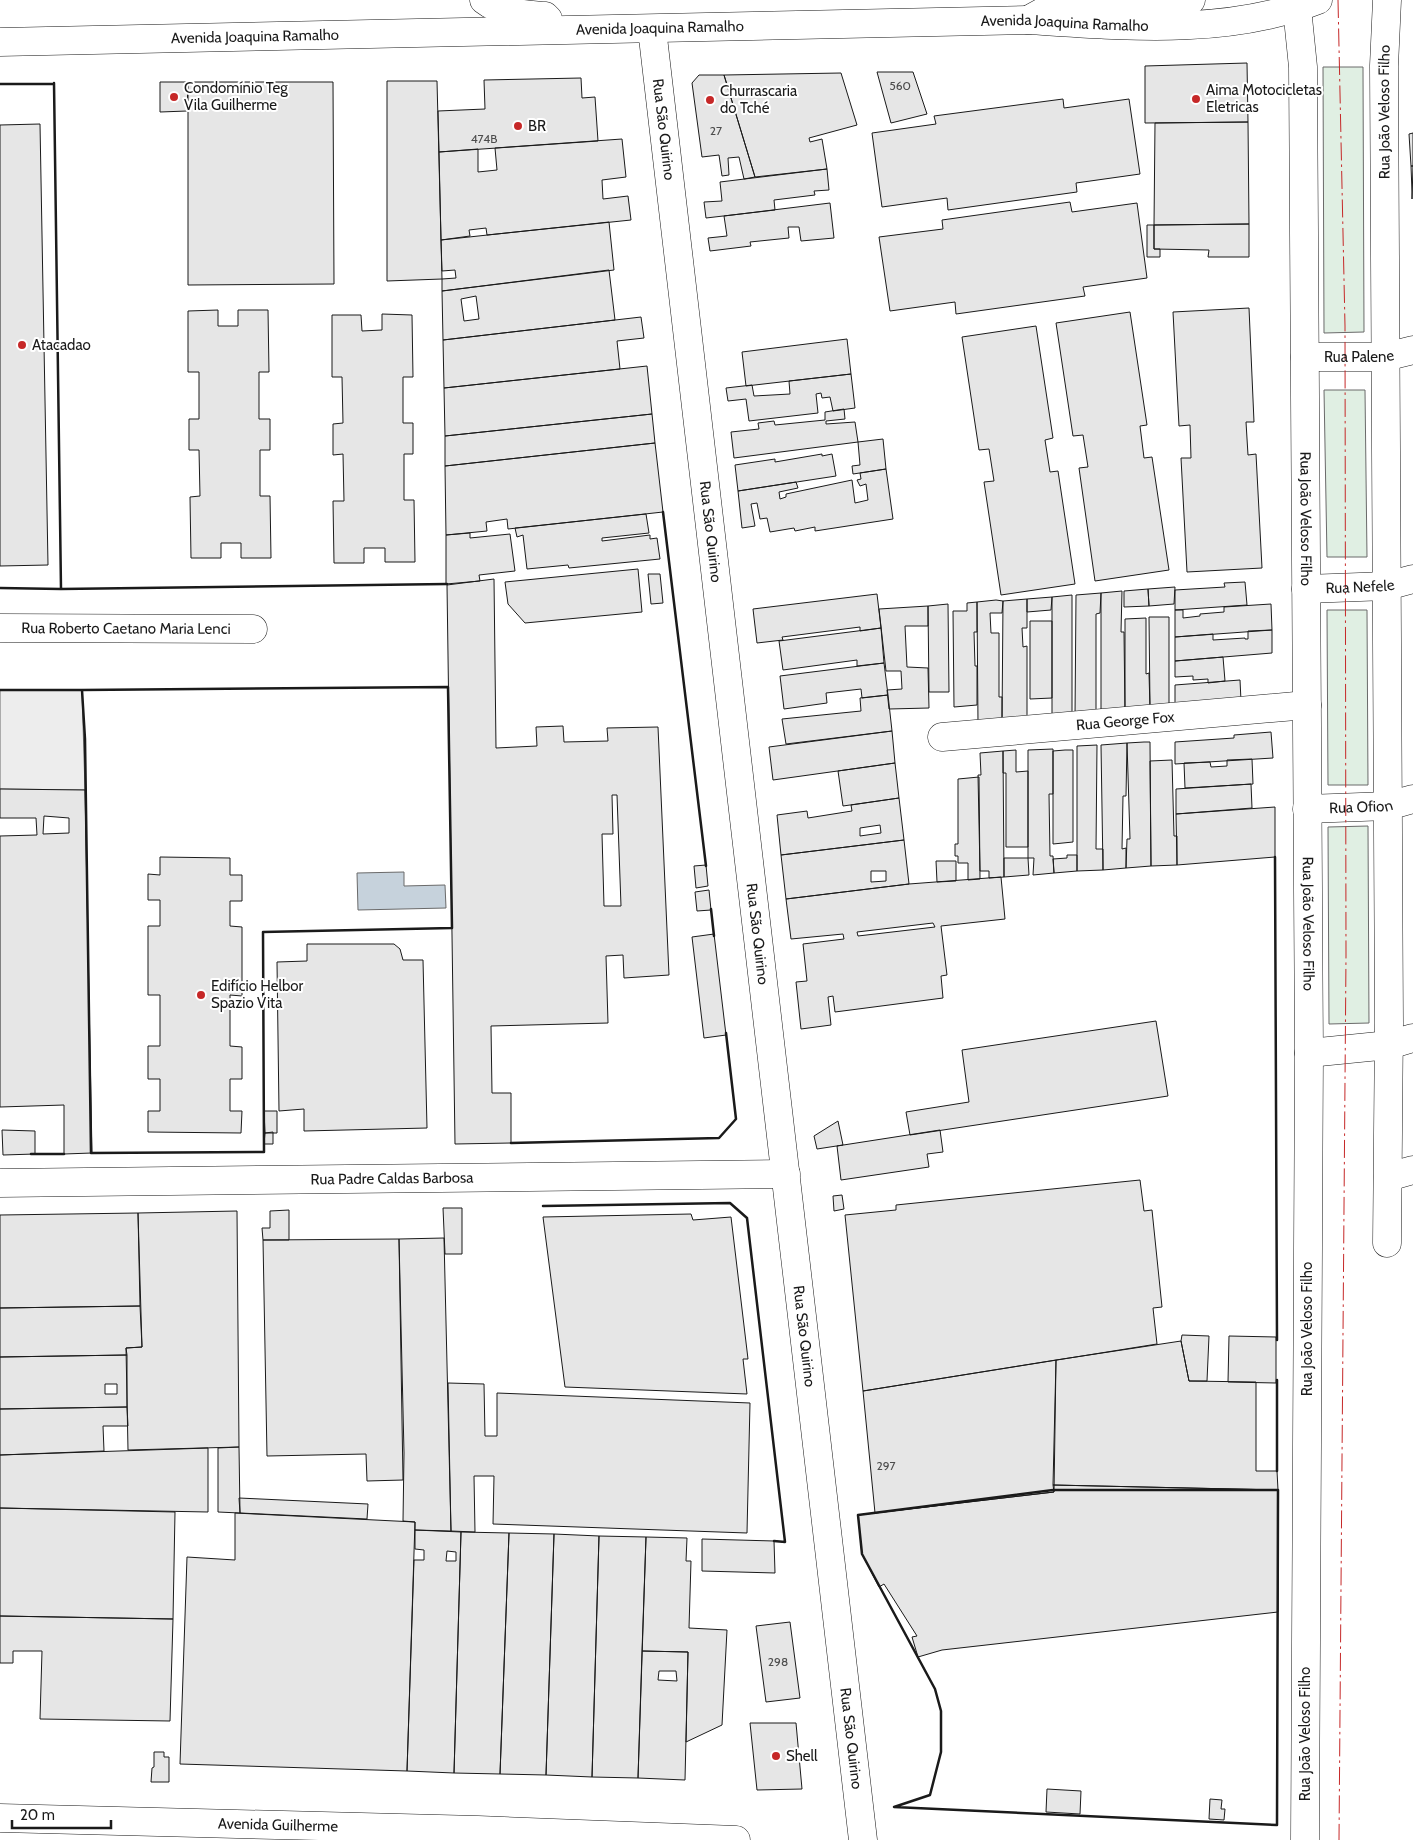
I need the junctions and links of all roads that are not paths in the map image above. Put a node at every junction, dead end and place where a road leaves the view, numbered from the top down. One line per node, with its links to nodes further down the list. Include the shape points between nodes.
1 (484, 0): 7 (street, via 506,12 545,16)
2 (1191, 0): 5 (street, via 1064,0)
3 (1387, 0): 11 (street, Rua João Veloso Filho, via 1384,66)
4 (1307, 4): 5 (street, Avenida Joaquina Ramalho, via 1195,26 1137,27); 10 (street, Rua João Veloso Filho, via 1302,67)
5 (1028, 20): 6 (street, Avenida Joaquina Ramalho)
6 (652, 29): 7 (street, Avenida Joaquina Ramalho); 24 (street, Rua São Quirino)
7 (560, 31): 8 (street, Avenida Joaquina Ramalho)
8 (0, 42)
9 (1413, 350): 11 (street, Rua Palene)
10 (1305, 357): 11 (street, Rua Palene); 14 (street, Rua João Veloso Filho)
11 (1385, 357): 13 (street, Rua João Veloso Filho)
12 (1413, 578): 13 (street, Rua Nefele)
13 (1387, 586): 14 (street, Rua Nefele); 19 (street, Rua João Veloso Filho)
14 (1306, 589): 17 (street, Rua João Veloso Filho)
15 (0, 628): 16 (street, Rua Roberto Caetano Maria Lenci)
16 (253, 629)
17 (1307, 705): 18 (street, Rua George Fox); 20 (street, Rua João Veloso Filho)
18 (942, 737)
19 (1400, 802): 20 (street, Rua Ofion); 21 (street, Rua João Veloso Filho)
20 (1307, 809): 22 (street, Rua João Veloso Filho)
21 (1401, 1042): 22 (street); 23 (street, Rua João Veloso Filho)
22 (1309, 1053): 30 (street, Rua João Veloso Filho)
23 (1400, 1173): 26 (street, Rua João Veloso Filho)
24 (786, 1174): 25 (street, Rua Padre Caldas Barbosa); 29 (street, Rua São Quirino)
25 (0, 1183)
26 (1387, 1243)
27 (0, 1818): 28 (street, Avenida Guilherme)
28 (736, 1840)
29 (863, 1840)
30 (1305, 1840)

